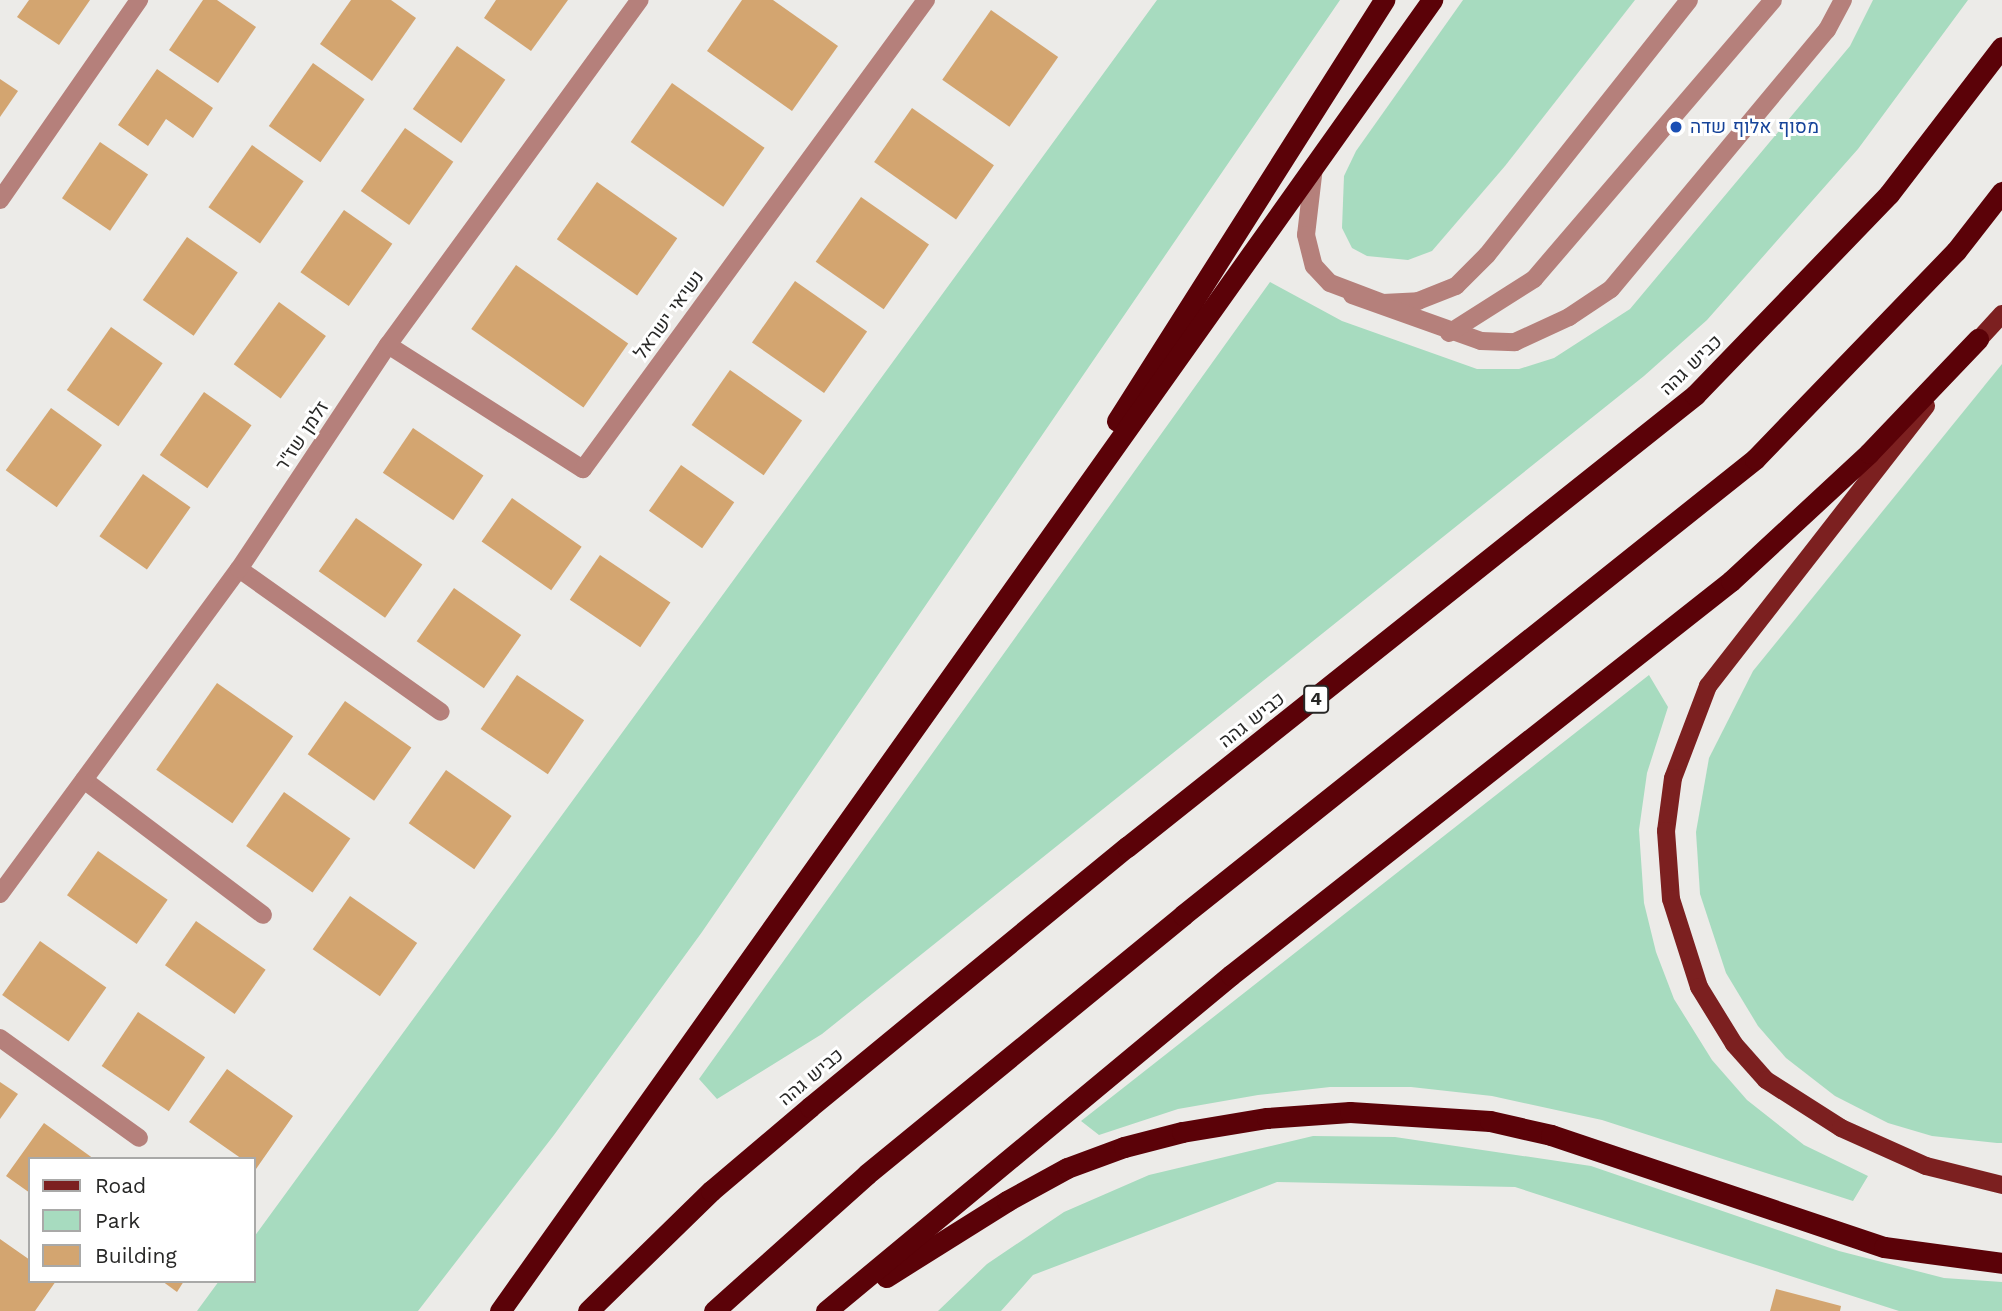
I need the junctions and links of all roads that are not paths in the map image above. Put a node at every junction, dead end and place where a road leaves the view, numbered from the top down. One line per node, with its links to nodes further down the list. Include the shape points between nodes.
1 (139, 0): 12 (street)
2 (640, 0): 17 (street, זלמן שז"ר)
3 (926, 0): 17 (street, נשיאי ישראל, via 583,469)
4 (1384, 0): 19 (highway)
5 (1432, 0): 10 (highway)
6 (1689, 0): 13 (street, via 1504,234 1456,286 1418,301 1383,303)
7 (1773, 0): 15 (street, via 1534,279)
8 (1843, 0): 15 (street, via 1827,30 1611,289 1542,332 1515,342 1481,341)
9 (2002, 47): 31 (highway, כביש גהה / 4, via 1888,194 1695,395 1127,847 831,1090 711,1191)
10 (1314, 166): 13 (street, via 1306,223 1314,265 1330,283); 19 (highway)
11 (2002, 192): 32 (highway, via 1956,251 1755,459 1182,915 867,1174)
12 (0, 200)
13 (1352, 295): 15 (street)
14 (2002, 314): 16 (main road)
15 (1449, 333)
16 (1978, 339): 26 (main road, via 1708,686 1681,749 1667,831 1671,899 1682,944 1699,987 1734,1044 1766,1080 1831,1121); 33 (highway, via 1869,453 1731,581 1231,975)
17 (388, 345): 18 (street, זלמן שז"ר)
18 (239, 569): 20 (street); 21 (street, זלמן שז"ר)
19 (987, 627): 30 (highway)
20 (441, 712)
21 (84, 780): 22 (street, זלמן שז"ר); 23 (street)
22 (0, 894)
23 (263, 915)
24 (0, 1038): 25 (street)
25 (139, 1138)
26 (1926, 1166): 27 (main road); 28 (main road)
27 (2002, 1172)
28 (2002, 1185)
29 (2002, 1263): 34 (highway, via 1884,1247 1551,1135 1490,1121 1350,1112 1267,1118 1181,1132 1067,1168 906,1261)
30 (500, 1311)
31 (588, 1311)
32 (714, 1311)
33 (825, 1311)
34 (843, 1311)

